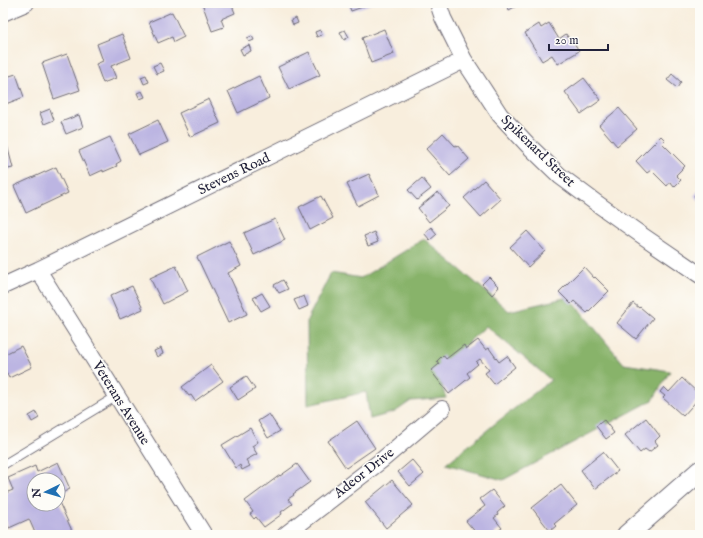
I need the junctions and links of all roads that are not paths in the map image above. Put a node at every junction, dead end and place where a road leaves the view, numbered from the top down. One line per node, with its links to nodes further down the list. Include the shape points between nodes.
1 (26, 3): 3 (street)
2 (438, 3): 4 (street, Spikenard Street)
3 (3, 13)
4 (464, 60): 5 (street, Stevens Road); 6 (street, Spikenard Street, via 500,115 560,176)
5 (38, 270): 7 (street, Stevens Road); 8 (street, Veterans Avenue)
6 (700, 275)
7 (3, 286)
8 (117, 396): 10 (lane); 12 (street, Veterans Avenue)
9 (442, 409): 13 (street, Adeor Drive)
10 (3, 465)
11 (700, 471): 14 (street)
12 (204, 535)
13 (286, 535)
14 (627, 535)

